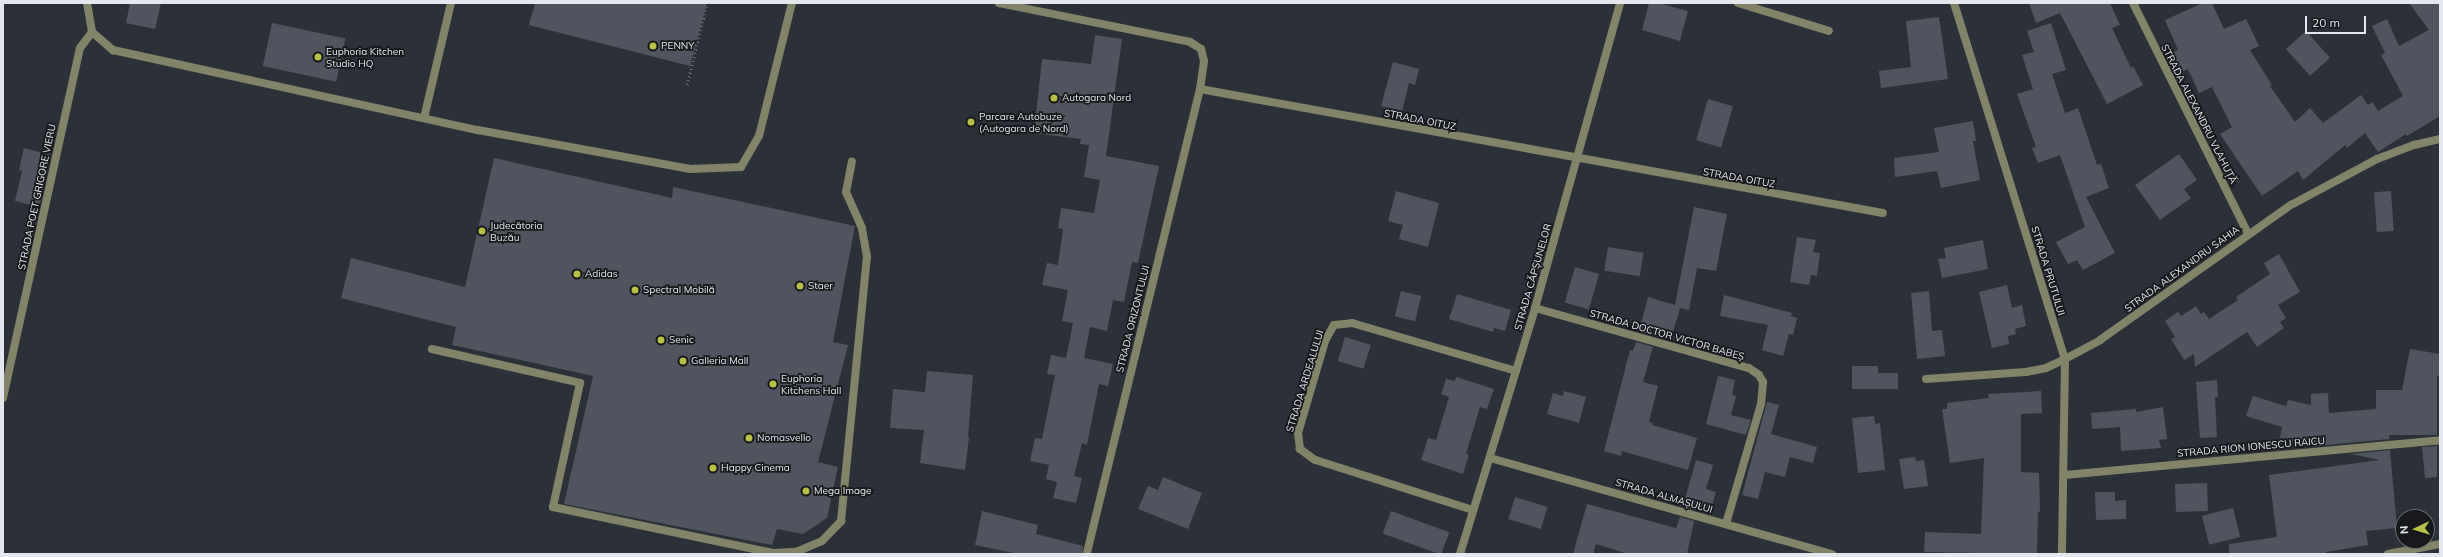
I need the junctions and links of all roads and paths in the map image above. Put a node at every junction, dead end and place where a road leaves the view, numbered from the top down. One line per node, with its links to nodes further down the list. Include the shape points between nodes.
1 (87, 3): 11 (street)
2 (451, 3): 14 (street)
3 (707, 3): 12 (path)
4 (792, 3): 14 (street, via 759,136 741,166 690,169)
5 (999, 3): 13 (street, via 1190,42 1202,49 1204,61)
6 (1620, 3): 16 (street, STRADA CĂPȘUNELOR)
7 (1738, 3): 10 (street)
8 (1954, 3): 22 (street, STRADA PRUTULUI)
9 (2132, 3): 19 (street, STRADA ALEXANDRU VLAHUȚĂ)
10 (1829, 31)
11 (92, 32): 14 (street, via 114,50); 25 (street, STRADA POET GRIGORE VIERU, via 80,48)
12 (687, 85)
13 (1200, 89): 16 (street, STRADA OITUZ); 32 (street, STRADA ORIZONTULUI)
14 (424, 118)
15 (2440, 139): 19 (street, STRADA ALEXANDRU SAHIA, via 2399,150 2346,174 2291,205)
16 (1577, 159): 18 (street, STRADA OITUZ); 20 (street, STRADA CĂPȘUNELOR)
17 (852, 162): 21 (street, via 846,192 862,228 867,258 841,522 822,541 796,552 774,553 553,508 580,383)
18 (1883, 214)
19 (2248, 234): 22 (street, STRADA ALEXANDRU SAHIA, via 2100,340)
20 (1534, 308): 23 (street, STRADA CĂPȘUNELOR); 30 (street, STRADA DOCTOR VICTOR BABEȘ, via 1749,368 1759,375 1763,382 1761,404)
21 (432, 349)
22 (2065, 359): 24 (street, STRADA ALEXANDRU SAHIA, via 2046,368 2026,372); 28 (street, STRADA PRUTULUI)
23 (1516, 371): 27 (street, STRADA CĂPȘUNELOR); 29 (street, STRADA ARDEALULUI, via 1352,323 1334,325 1325,341 1298,433 1298,441 1303,452 1315,460)
24 (1926, 379)
25 (3, 398)
26 (2440, 440): 28 (street, STRADA RION IONESCU RAICU)
27 (1490, 458): 29 (street, STRADA CĂPȘUNELOR); 30 (street, STRADA ALMAȘULUI)
28 (2064, 475): 35 (street, STRADA PRUTULUI)
29 (1473, 510): 33 (street, STRADA CĂPȘUNELOR)
30 (1726, 524): 34 (street, STRADA ALMAȘULUI)
31 (2440, 544): 36 (street)
32 (1086, 554)
33 (1460, 554)
34 (1832, 554)
35 (2062, 554)
36 (2388, 554)

